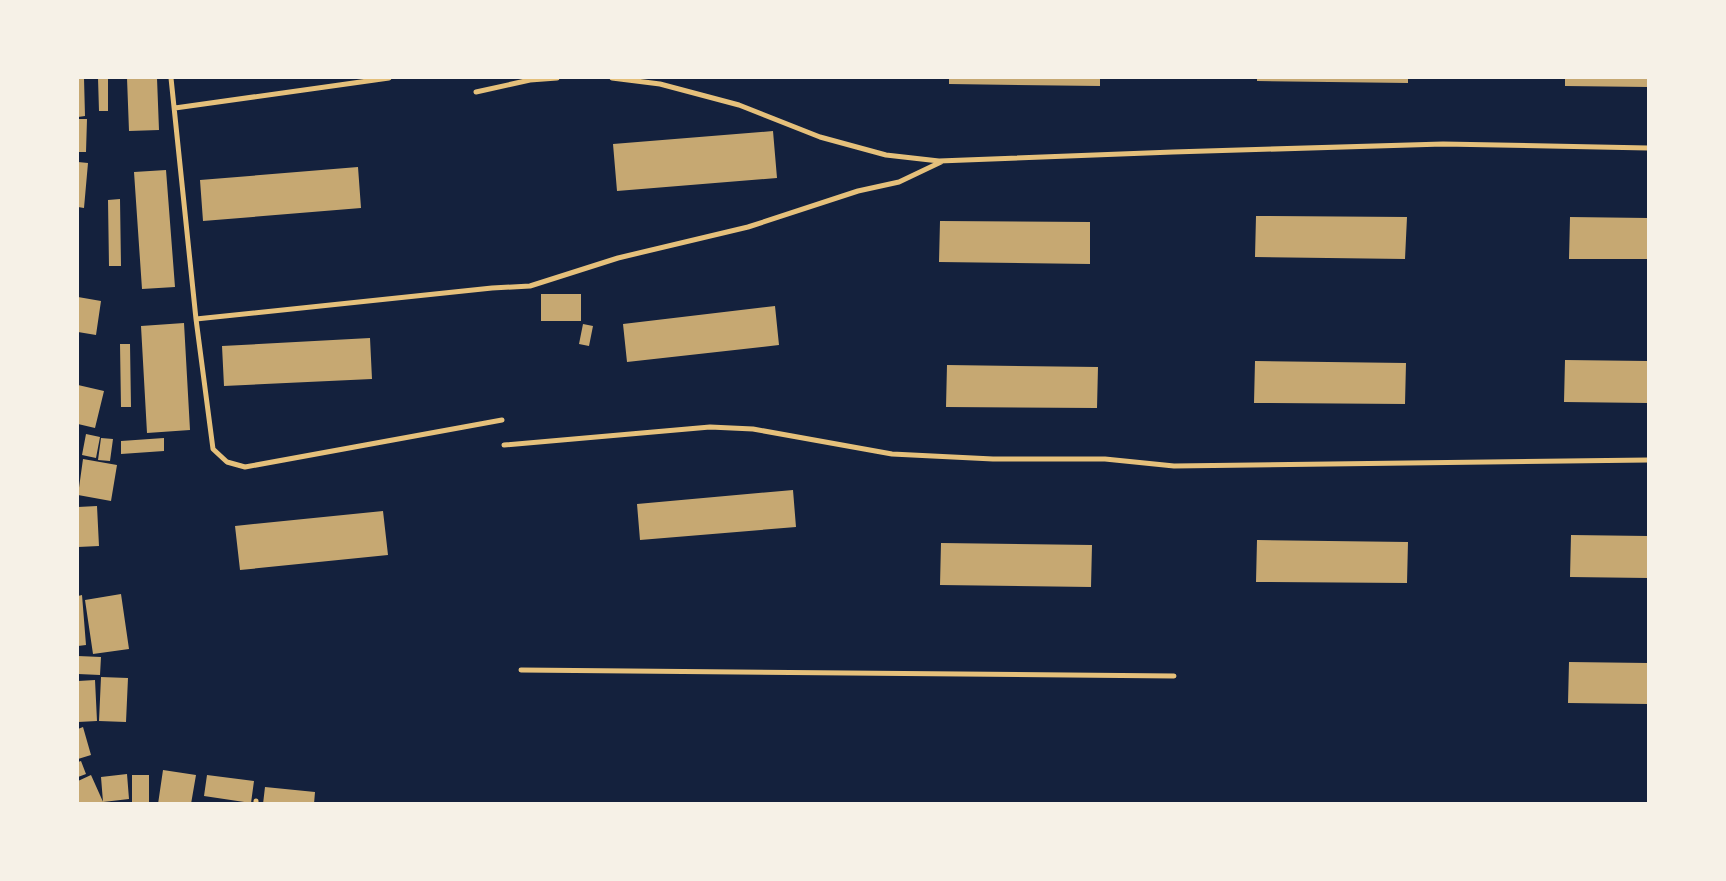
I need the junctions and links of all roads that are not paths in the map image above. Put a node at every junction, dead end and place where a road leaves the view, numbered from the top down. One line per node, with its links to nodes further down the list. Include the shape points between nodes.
1 (171, 78): 6 (street)
2 (389, 78): 6 (street)
3 (557, 78): 5 (street, via 530,80)
4 (612, 78): 8 (street, via 660,84 739,105 820,137 886,154)
5 (476, 92)
6 (175, 108): 9 (street)
7 (1648, 148): 8 (street, via 1443,144)
8 (944, 161): 9 (street, via 899,182 858,191 748,227 618,258 530,286)
9 (196, 319): 10 (street, via 213,449 227,462 245,467)
10 (502, 420)
11 (504, 445): 12 (street, via 710,427 754,429 892,454 1105,460 1174,466)
12 (1648, 460)
13 (522, 670): 14 (street)
14 (1174, 676)

